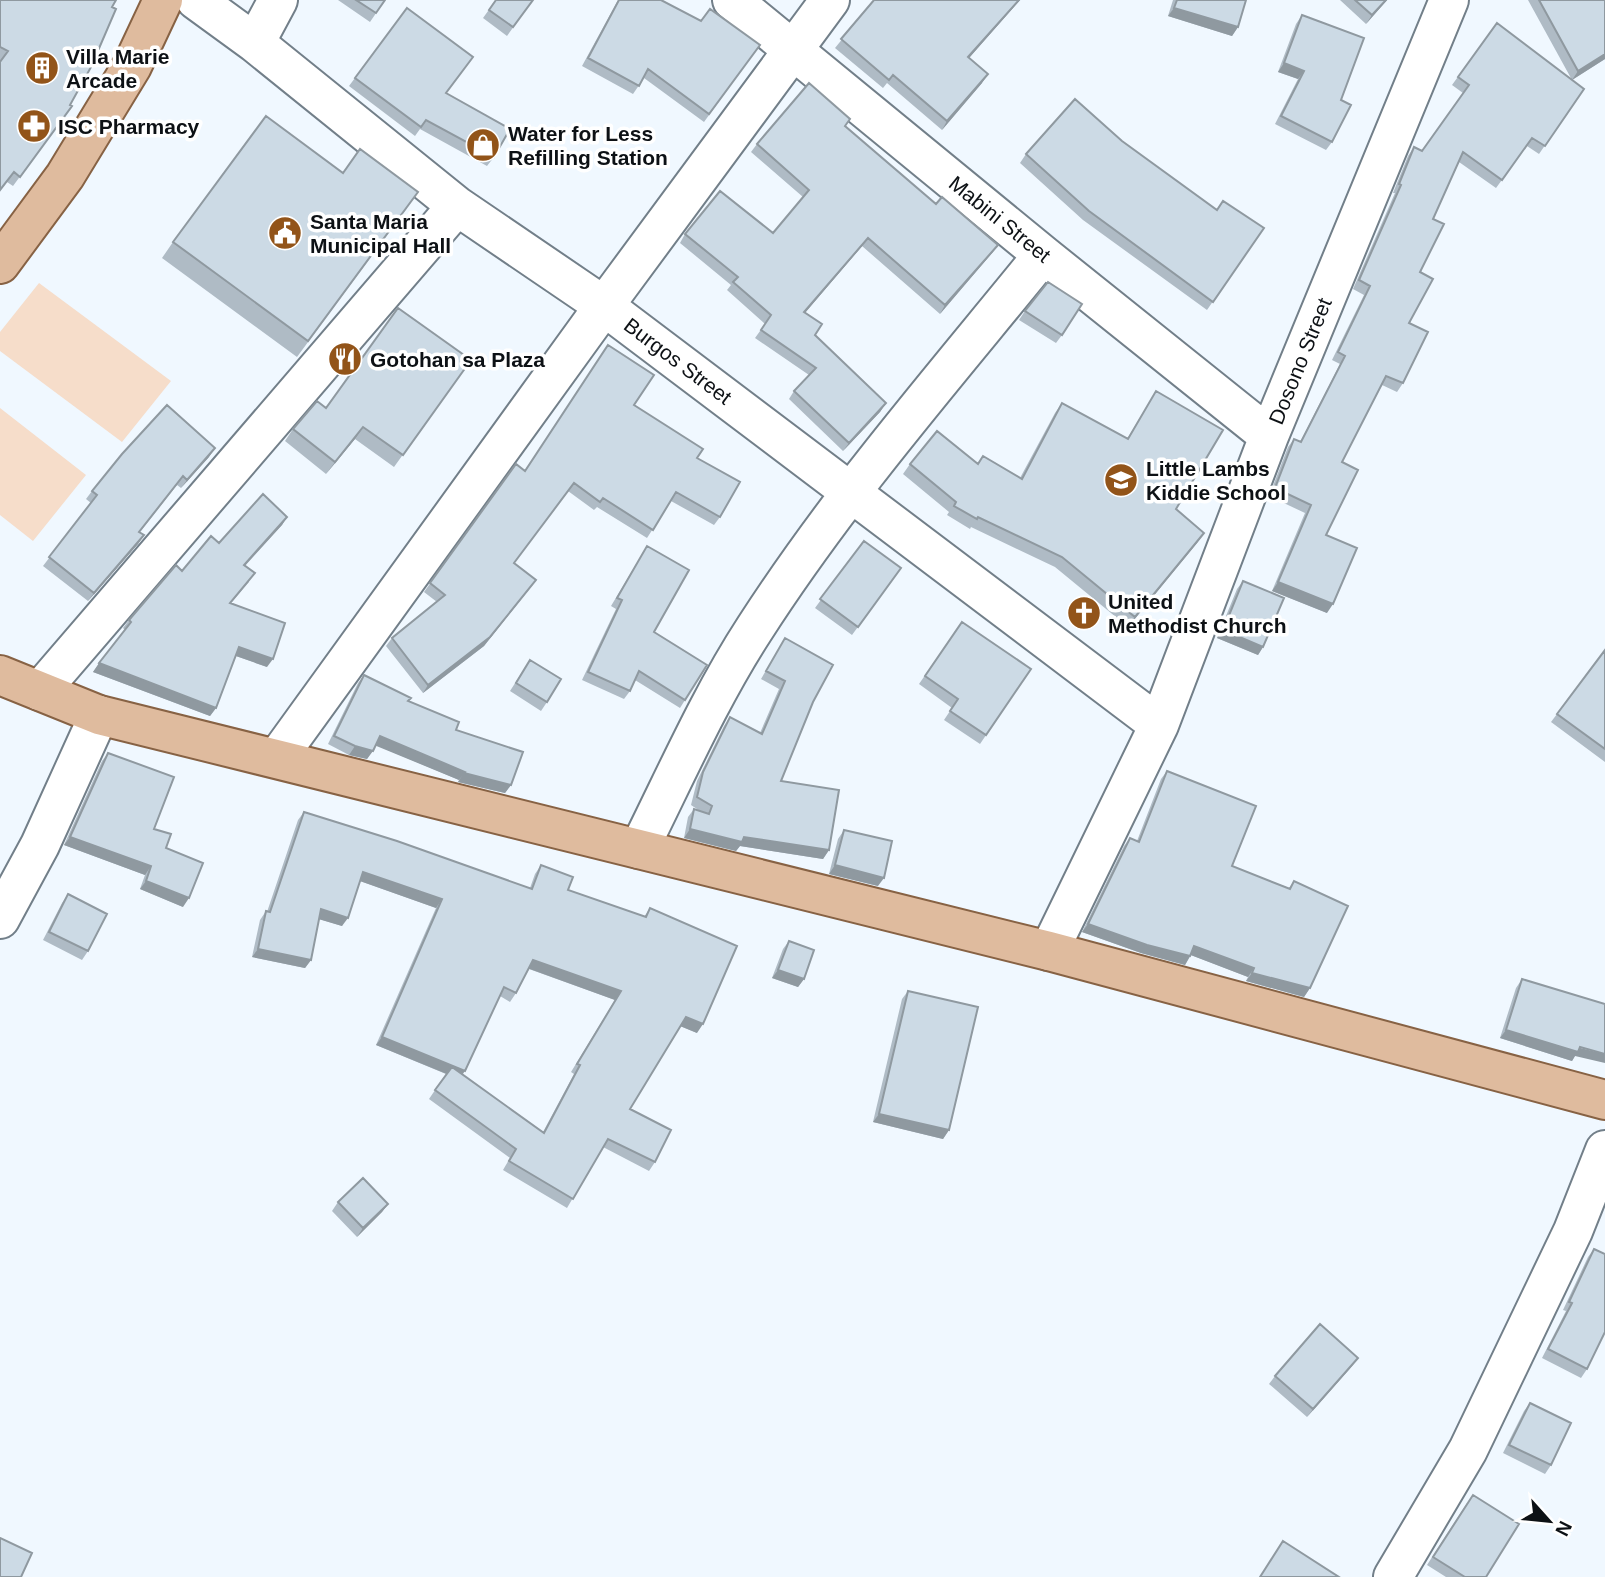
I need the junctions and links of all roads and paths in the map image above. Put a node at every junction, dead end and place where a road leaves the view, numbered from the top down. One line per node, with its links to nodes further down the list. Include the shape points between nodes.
1 (163, 0): 11 (main road, via 132,66 65,176)
2 (196, 0): 7 (street, Burgos Street)
3 (278, 0): 7 (street)
4 (732, 0): 8 (street, Mabini Street)
5 (830, 0): 8 (street)
6 (1449, 0): 13 (street, Dosono Street)
7 (255, 43): 9 (street, Burgos Street)
8 (793, 51): 10 (street, Mabini Street); 12 (street)
9 (457, 206): 12 (street, Burgos Street); 16 (street)
10 (1043, 255): 13 (street, Mabini Street); 14 (street)
11 (0, 264)
12 (604, 306): 14 (street, Burgos Street); 19 (street)
13 (1269, 436): 18 (street, Dosono Street)
14 (850, 491): 18 (street, Burgos Street); 20 (street, via 754,629)
15 (0, 675): 16 (main road)
16 (40, 691): 17 (main road)
17 (99, 715): 19 (main road); 21 (street, via 40,845)
18 (1158, 725): 22 (street, Dosono Street)
19 (277, 758): 20 (main road)
20 (639, 849): 22 (main road)
21 (0, 919)
22 (1049, 951): 23 (main road)
23 (1605, 1100)
24 (1605, 1150): 25 (street, via 1573,1231 1468,1450)
25 (1393, 1577)

